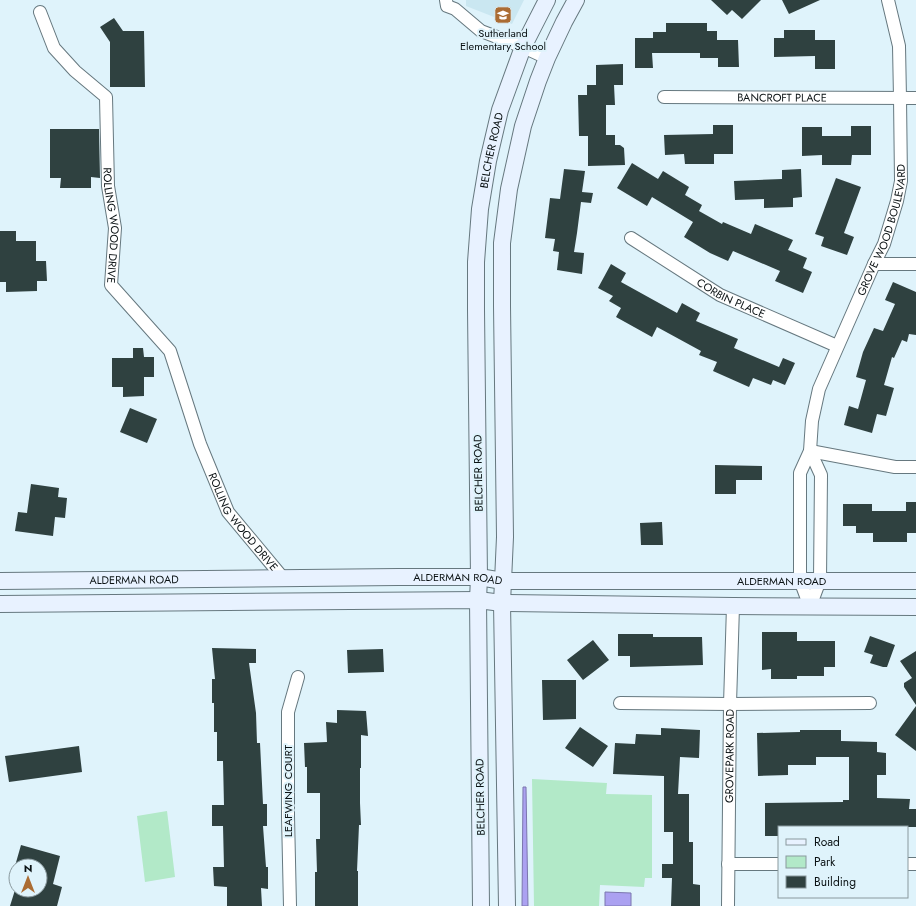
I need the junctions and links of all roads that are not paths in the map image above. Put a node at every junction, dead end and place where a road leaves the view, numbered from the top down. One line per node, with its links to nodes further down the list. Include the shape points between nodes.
1 (446, 0): 6 (street, via 447,6 455,9 481,31)
2 (547, 0): 6 (main road, BELCHER ROAD)
3 (576, 0): 7 (main road)
4 (888, 0): 9 (street, GROVE WOOD BOULEVARD, via 899,46)
5 (40, 12): 18 (street, ROLLING WOOD DRIVE, via 54,48 75,71 106,97 108,186 115,228 111,285 170,351 200,444 228,512)
6 (523, 47): 7 (street); 17 (main road, BELCHER ROAD, via 500,110 480,209 476,262)
7 (547, 58): 19 (main road, via 523,126 509,189 502,243 505,537)
8 (664, 96): 9 (street, BANCROFT PLACE)
9 (900, 98): 10 (street, BANCROFT PLACE); 12 (street, GROVE WOOD BOULEVARD, via 901,181 891,224)
10 (916, 98)
11 (631, 238): 14 (street, CORBIN PLACE, via 720,294)
12 (874, 264): 13 (street); 14 (street, GROVE WOOD BOULEVARD)
13 (916, 264)
14 (837, 346): 15 (street, GROVE WOOD BOULEVARD, via 819,389 812,421)
15 (810, 452): 16 (street, via 894,467); 20 (street, GROVE WOOD BOULEVARD, via 800,473); 21 (street, GROVE WOOD BOULEVARD, via 821,475)
16 (916, 467)
17 (479, 577): 18 (main road, ALDERMAN ROAD); 19 (main road, ALDERMAN ROAD); 24 (main road, BELCHER ROAD)
18 (283, 578): 22 (main road, ALDERMAN ROAD)
19 (503, 580): 20 (main road, ALDERMAN ROAD); 25 (main road)
20 (800, 580): 21 (main road, ALDERMAN ROAD); 28 (street, GROVE WOOD BOULEVARD)
21 (820, 580): 23 (main road, ALDERMAN ROAD); 28 (street, GROVE WOOD BOULEVARD)
22 (0, 581)
23 (916, 581)
24 (478, 600): 25 (main road, ALDERMAN ROAD); 26 (main road, ALDERMAN ROAD); 37 (main road, BELCHER ROAD)
25 (502, 603): 27 (main road, ALDERMAN ROAD); 38 (main road)
26 (0, 604)
27 (732, 606): 28 (main road, ALDERMAN ROAD); 33 (street, GROVEPARK ROAD)
28 (810, 607): 29 (main road, ALDERMAN ROAD)
29 (916, 607)
30 (298, 677): 36 (street, LEAFWING COURT, via 288,712)
31 (620, 703): 33 (street)
32 (870, 703): 33 (street)
33 (730, 704): 34 (street, GROVEPARK ROAD)
34 (728, 864): 35 (street); 39 (street, GROVEPARK ROAD)
35 (778, 864)
36 (290, 906)
37 (481, 906)
38 (506, 906)
39 (728, 906)

